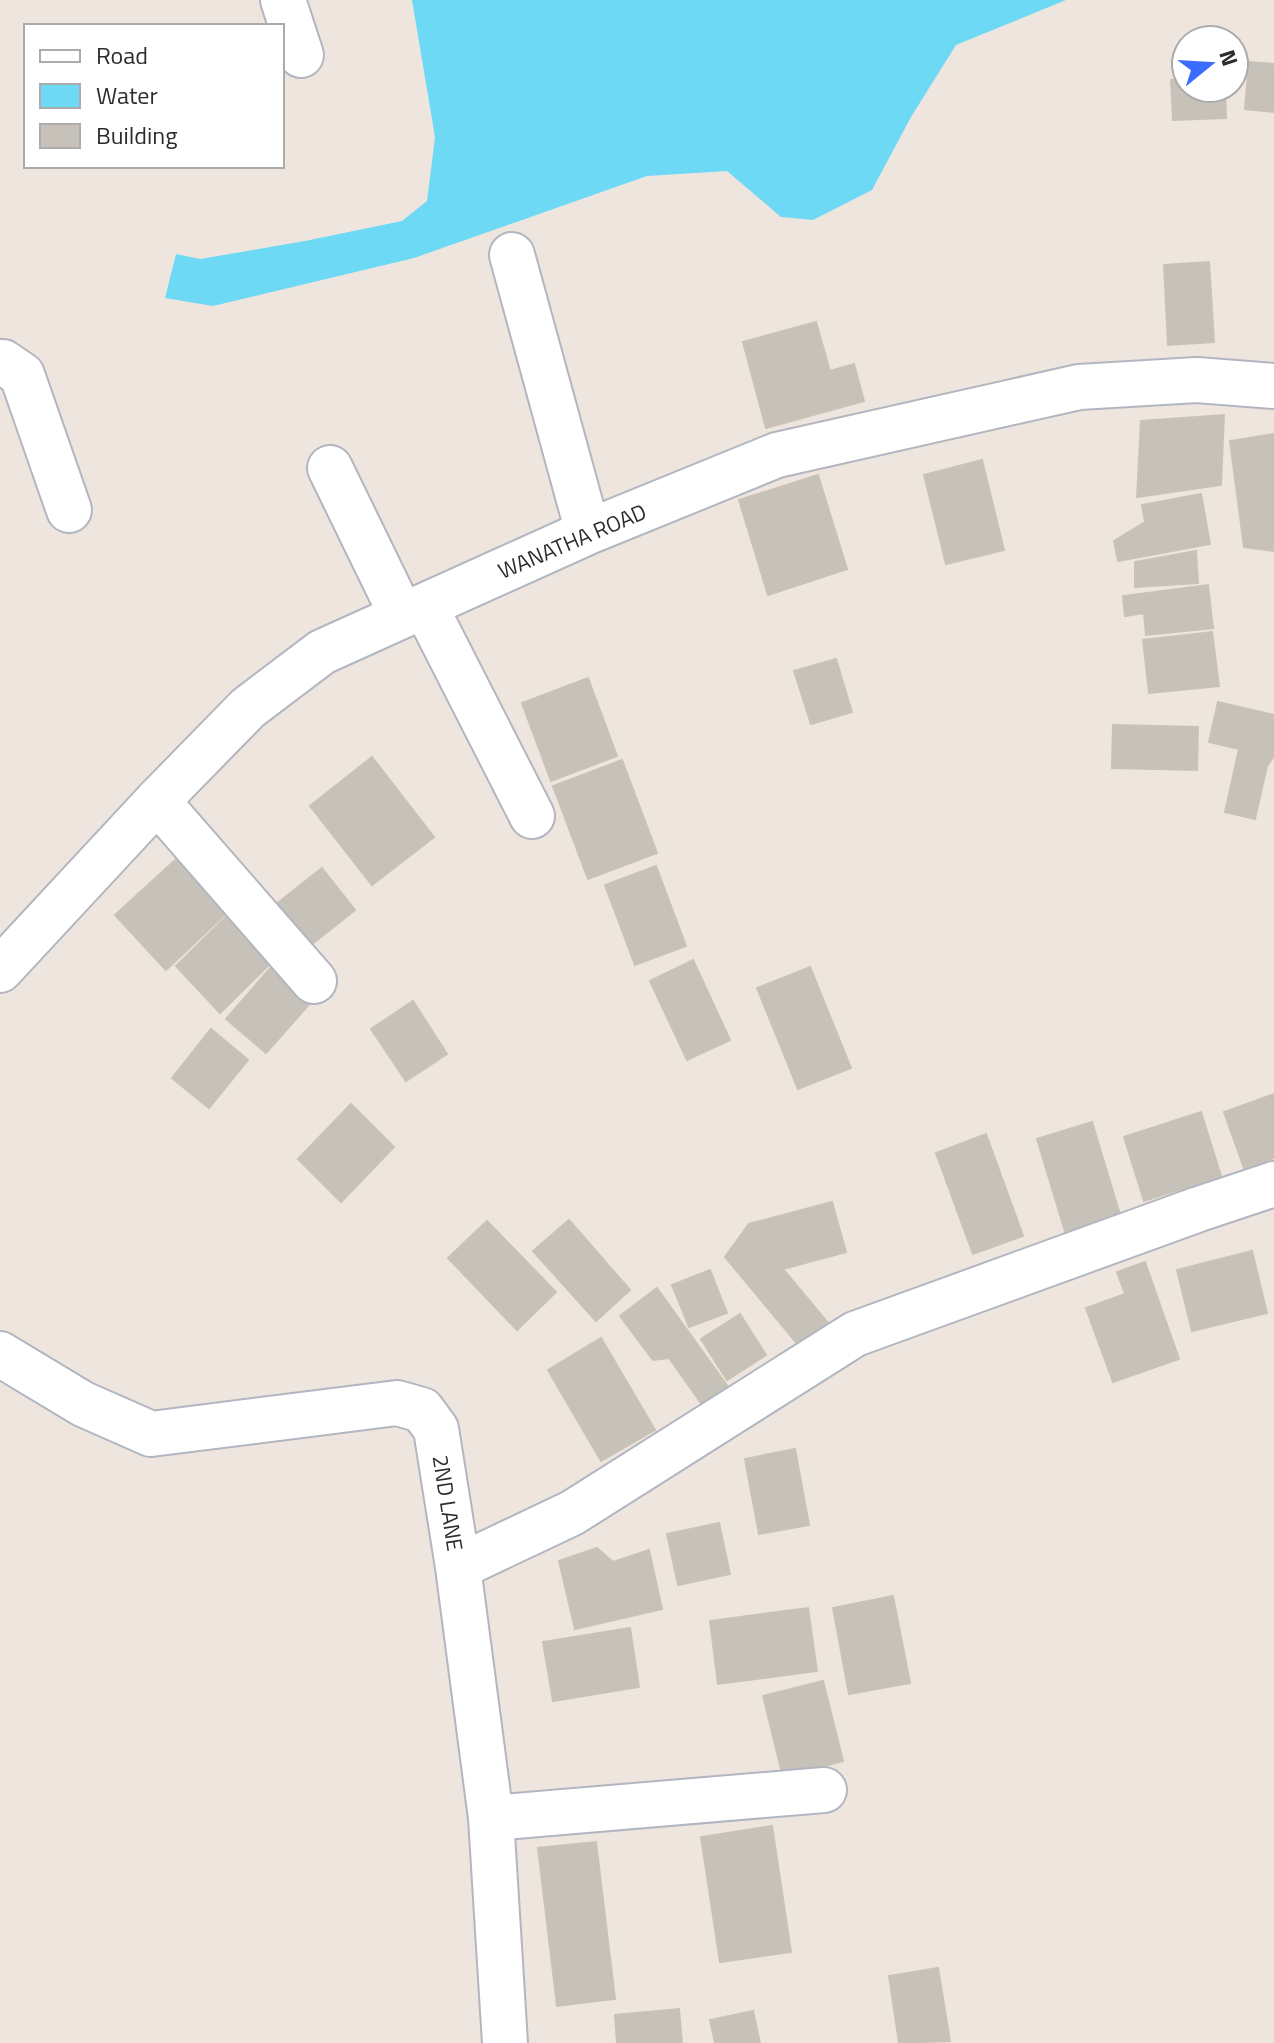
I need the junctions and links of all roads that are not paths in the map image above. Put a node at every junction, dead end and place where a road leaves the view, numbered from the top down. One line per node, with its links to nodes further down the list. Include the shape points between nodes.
1 (283, 0): 2 (street)
2 (301, 55)
3 (512, 255): 8 (street)
4 (0, 362): 7 (street, via 22,375)
5 (1274, 386): 8 (street, WANATHA ROAD, via 1197,380 1079,387 777,455)
6 (330, 468): 9 (street)
7 (69, 510)
8 (588, 532): 9 (street, WANATHA ROAD)
9 (413, 611): 10 (street, WANATHA ROAD, via 322,652 297,670 248,708); 11 (street)
10 (157, 801): 12 (street, WANATHA ROAD); 13 (street)
11 (532, 816)
12 (0, 970)
13 (314, 981)
14 (1274, 1184): 16 (street, via 855,1334 572,1513)
15 (0, 1354): 16 (street, 2ND LANE, via 83,1404 151,1434 397,1403 422,1410 436,1429)
16 (458, 1567): 18 (street, 2ND LANE)
17 (824, 1790): 18 (street)
18 (491, 1818): 19 (street, 2ND LANE)
19 (505, 2043)

